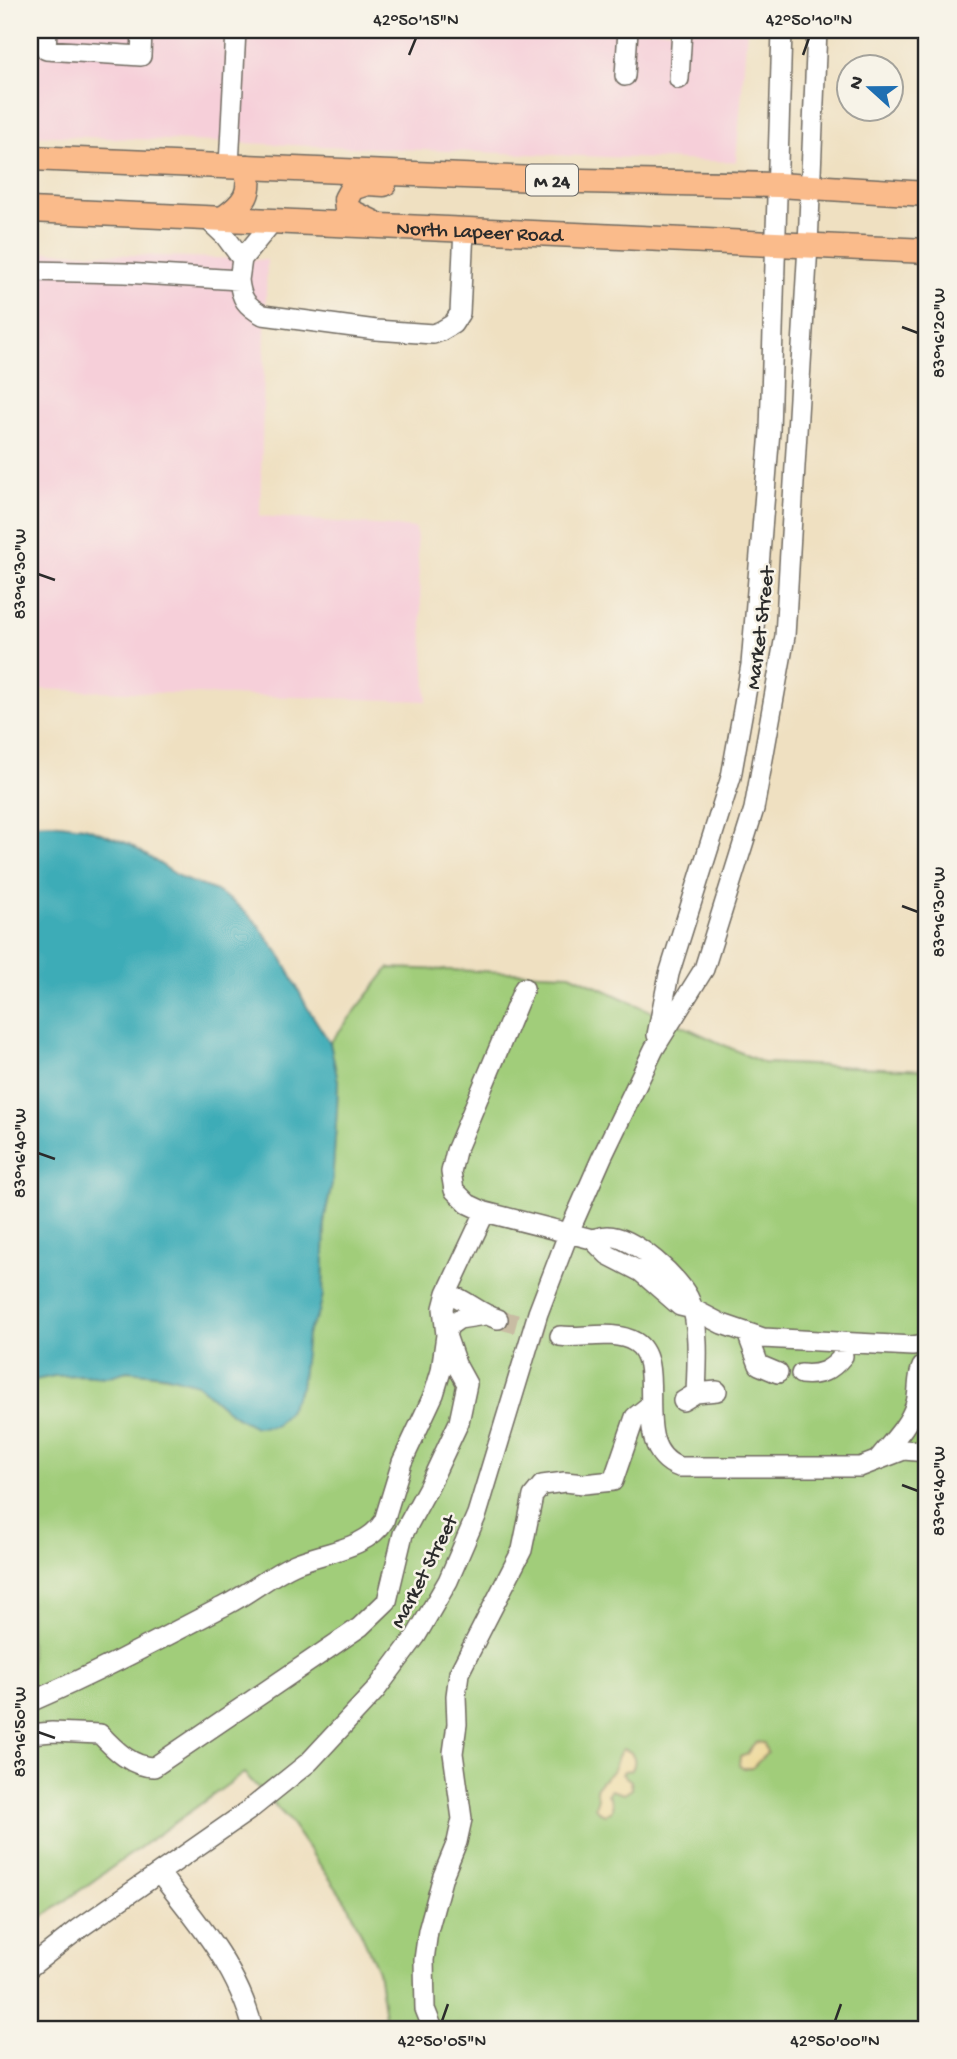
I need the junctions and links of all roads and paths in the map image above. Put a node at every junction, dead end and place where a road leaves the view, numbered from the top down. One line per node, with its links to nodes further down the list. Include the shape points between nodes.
1 (47, 30): 2 (street, via 46,50 141,56)
2 (142, 30)
3 (236, 30): 11 (street)
4 (628, 30): 8 (street)
5 (682, 30): 9 (street)
6 (782, 30): 13 (street, Market Street)
7 (817, 30): 14 (street, Market Street)
8 (625, 76)
9 (680, 79)
10 (30, 158): 11 (main road, M 24)
11 (238, 167): 12 (main road, M 24); 17 (main road, via 249,180 247,195 241,206)
12 (582, 181): 13 (main road, M 24); 19 (main road, via 549,191 367,183 352,188 347,210)
13 (778, 185): 14 (main road, M 24); 21 (street, Market Street)
14 (811, 188): 15 (main road, M 24); 22 (street, Market Street)
15 (927, 194)
16 (30, 209): 17 (main road, North Lapeer Road)
17 (215, 218): 18 (main road, North Lapeer Road); 24 (street)
18 (274, 220): 19 (main road, North Lapeer Road); 24 (street)
19 (377, 225): 20 (main road, North Lapeer Road)
20 (464, 229): 21 (main road, North Lapeer Road); 26 (street, via 460,313 449,328 433,334 263,314 241,297)
21 (774, 243): 22 (main road, North Lapeer Road); 28 (street, Market Street, via 770,431 751,665 730,777 669,974)
22 (808, 245): 23 (main road, North Lapeer Road); 28 (street, Market Street, via 785,636 754,809 704,969)
23 (927, 251)
24 (242, 259): 26 (street)
25 (30, 271): 26 (street)
26 (239, 280)
27 (524, 988): 29 (street, via 451,1172 454,1189 468,1204)
28 (654, 1049): 30 (street, Market Street)
29 (485, 1212): 30 (street); 31 (street)
30 (569, 1232): 32 (street, via 592,1239 610,1236 639,1248 656,1259 690,1299); 48 (street, Market Street, via 538,1313 477,1514 416,1636 375,1692 309,1762)
31 (447, 1293): 34 (street, via 443,1308); 34 (street, via 491,1317 453,1322)
32 (693, 1309): 33 (street); 41 (street, via 690,1397)
33 (747, 1333): 36 (street); 39 (street, via 760,1365)
34 (446, 1335): 46 (street, via 434,1394 408,1447 379,1529 361,1541 283,1569 229,1604); 47 (street, via 467,1384 459,1422 403,1534 387,1601 378,1610 360,1627 154,1767 141,1767 100,1734)
35 (559, 1336): 43 (street, via 610,1336 636,1343 648,1357)
36 (841, 1342): 37 (street); 40 (street, via 843,1356 834,1368 814,1376)
37 (927, 1344)
38 (927, 1370): 42 (street, via 922,1367 919,1373)
39 (778, 1373)
40 (801, 1374)
41 (717, 1391)
42 (921, 1399): 45 (street)
43 (650, 1405): 45 (street, via 656,1448 664,1460 679,1467 860,1467); 51 (street, via 635,1417 613,1481 542,1485 533,1496 522,1550 459,1674 453,1753 462,1819 443,1875 424,1960 425,2009)
44 (927, 1452): 45 (street, via 904,1450)
45 (878, 1458)
46 (30, 1702)
47 (30, 1734)
48 (159, 1873): 49 (street, Market Street); 50 (street, via 222,1957 246,2002)
49 (30, 1967)
50 (253, 2029)
51 (433, 2029)

